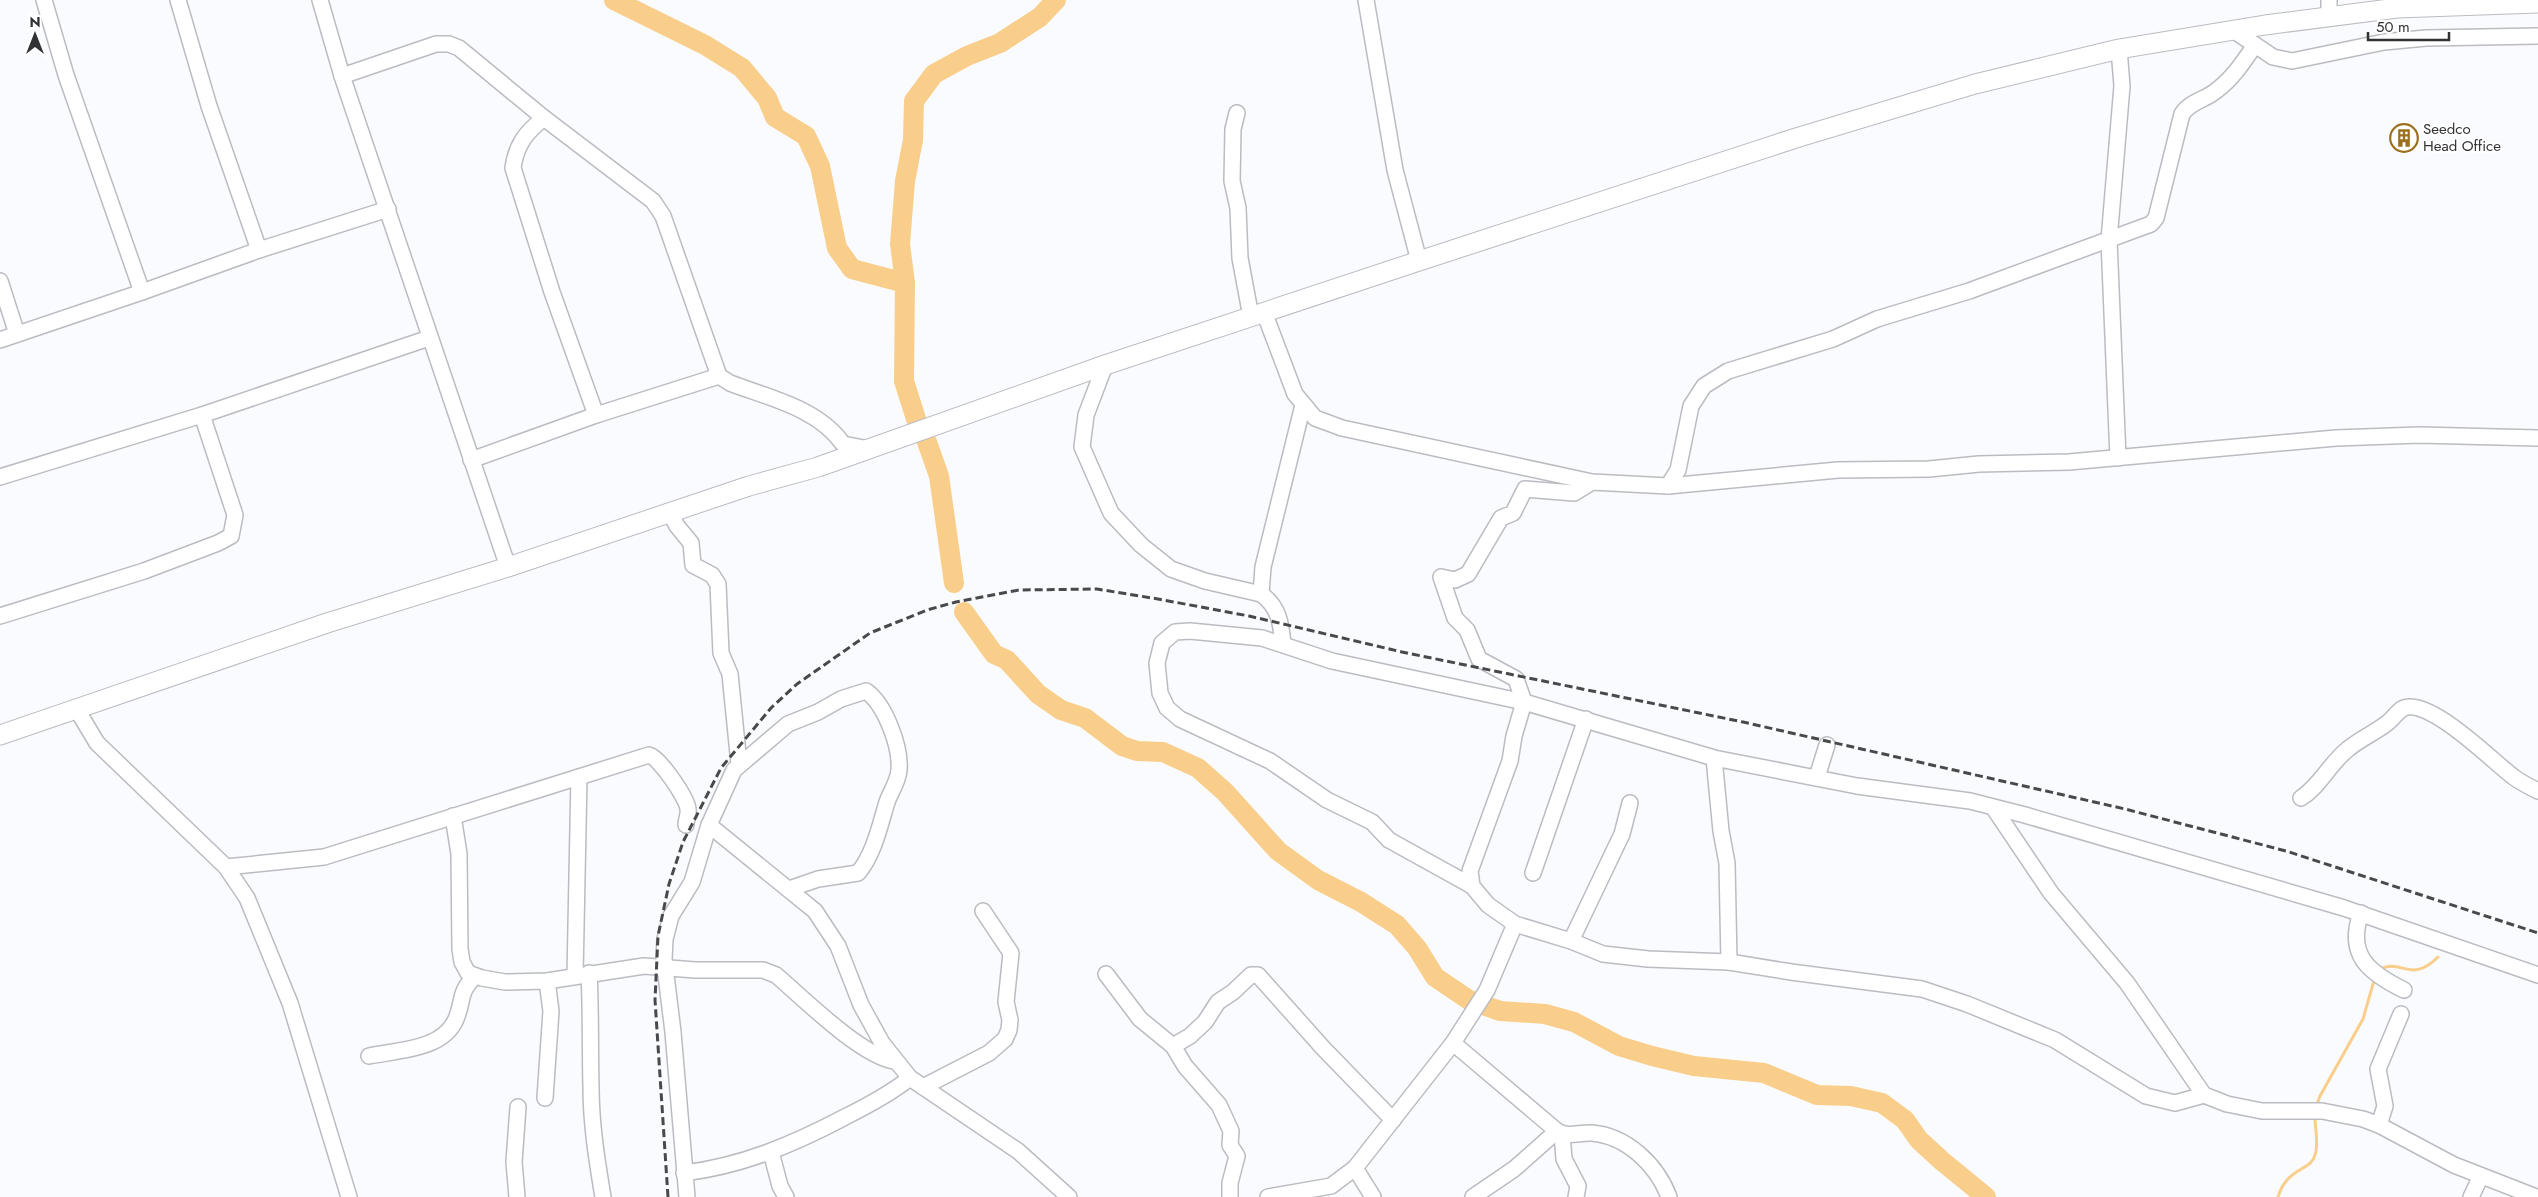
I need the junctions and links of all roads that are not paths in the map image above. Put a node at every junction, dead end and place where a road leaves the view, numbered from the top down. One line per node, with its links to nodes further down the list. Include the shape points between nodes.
1 (44, 0): 19 (street, via 66,75)
2 (178, 0): 16 (street, via 209,106)
3 (320, 0): 11 (street)
4 (1366, 0): 17 (street, via 1395,170)
5 (2538, 3): 6 (main road)
6 (2329, 8): 7 (main road)
7 (2233, 30): 9 (street); 10 (main road)
8 (2538, 36): 9 (street, via 2435,37 2392,41 2292,61 2273,57)
9 (2255, 45): 15 (street, via 2218,90 2192,104 2182,114 2152,224)
10 (2119, 49): 15 (street, via 2122,86); 17 (main road, via 2011,74 1884,111)
11 (342, 76): 13 (street, via 436,44 449,44 467,54); 14 (street)
12 (1237, 113): 20 (street, via 1233,128 1232,181 1238,208 1241,266)
13 (544, 118): 25 (street, via 653,201 662,216); 28 (street, via 528,131 514,157 513,168 552,292)
14 (388, 209): 16 (street); 22 (street)
15 (2109, 240): 31 (street); 35 (street, via 1969,291 1877,319 1833,339 1728,370 1704,386 1691,406 1678,470)
16 (259, 250): 19 (street)
17 (1419, 261): 20 (main road)
18 (0, 281): 21 (street)
19 (142, 292): 21 (street)
20 (1258, 315): 24 (main road); 26 (street, via 1295,394)
21 (17, 334): 23 (street)
22 (429, 338): 27 (street); 32 (street)
23 (0, 340)
24 (1105, 365): 30 (main road); 38 (street, via 1086,415 1082,447 1111,513 1141,545 1171,569)
25 (719, 376): 28 (street); 30 (street, via 803,411 834,430 843,444)
26 (1303, 404): 34 (street, via 1315,418 1342,428); 38 (street, via 1262,567)
27 (202, 414): 33 (street); 39 (street, via 235,515 231,536 144,571)
28 (596, 415): 32 (street)
29 (2538, 438): 31 (street, via 2419,435 2336,438)
30 (869, 449): 36 (main road)
31 (2118, 458): 35 (street, via 1929,469 1838,470)
32 (471, 460): 37 (street)
33 (0, 477)
34 (1592, 482): 35 (street); 41 (street, via 1574,493 1525,489 1513,513 1501,518 1468,574 1455,580 1441,577 1455,618 1467,630 1479,659 1516,679)
35 (1668, 486)
36 (670, 513): 37 (main road); 47 (street, via 691,542 693,564 712,575 718,584 721,653 730,674)
37 (508, 567): 42 (main road, via 327,623)
38 (1261, 594): 40 (street, via 1276,608)
39 (0, 616)
40 (1283, 644): 41 (street, via 1354,667); 59 (street, via 1262,638 1175,632 1168,636 1159,650 1157,672 1160,693 1167,708 1190,726 1270,762 1327,800 1372,822 1390,840)
41 (1524, 702): 43 (street); 59 (street, via 1510,761 1473,860 1470,871)
42 (76, 708): 44 (main road); 57 (street, via 97,743)
43 (1586, 719): 46 (street); 58 (street)
44 (0, 735)
45 (1827, 745): 49 (street)
46 (1714, 758): 49 (street); 65 (street, via 1727,863)
47 (739, 764): 56 (street, via 729,778); 60 (street, via 788,724 841,699 866,691 882,708 899,760 897,780 877,836 860,870 855,874 818,879)
48 (579, 777): 54 (street); 55 (street, via 653,756 687,805); 67 (street)
49 (1817, 777): 53 (street)
50 (2538, 791): 51 (street, via 2514,777 2432,712 2411,707 2402,709 2381,728 2345,751)
51 (2301, 798)
52 (1630, 803): 64 (street, via 1622,834)
53 (1993, 807): 62 (street); 80 (street, via 2051,893 2127,983)
54 (453, 816): 57 (street, via 324,858); 70 (street, via 459,854 462,962 468,973)
55 (686, 825)
56 (709, 825): 60 (street); 66 (street, via 692,882 668,925)
57 (226, 867): 90 (street, via 247,898 284,986)
58 (1533, 873)
59 (1472, 886): 63 (street, via 1488,905)
60 (789, 889): 77 (street, via 811,905 838,946 861,1005)
61 (983, 910): 79 (street, via 1011,953 1006,1002 1009,1030 1005,1039 989,1053)
62 (2361, 913): 69 (street); 72 (street, via 2356,938 2362,959 2382,979)
63 (1515, 924): 64 (street); 74 (street, via 1478,1006)
64 (1571, 941): 65 (street, via 1603,954)
65 (1729, 962): 80 (street, via 1922,989 2055,1040 2152,1098 2175,1103)
66 (665, 968): 67 (street, via 644,966); 77 (street, via 770,972 858,1045 885,1060); 88 (street)
67 (582, 974): 71 (street); 92 (street, via 592,1022 591,1088 595,1152)
68 (1106, 974): 75 (street, via 1140,1019)
69 (2538, 975)
70 (474, 976): 71 (street, via 519,983); 76 (street, via 462,994 453,1025 436,1040 427,1045)
71 (547, 981): 81 (street, via 551,1011)
72 (2404, 990)
73 (2401, 1014): 84 (street, via 2378,1069 2385,1106)
74 (1453, 1043): 83 (street); 85 (street)
75 (1173, 1046): 83 (street, via 1205,1022 1218,1002 1251,975 1258,974 1323,1048); 96 (street, via 1229,1123 1230,1145 1237,1156)
76 (369, 1056)
77 (894, 1061): 78 (street)
78 (910, 1078): 79 (street); 86 (street, via 862,1109)
79 (923, 1087): 95 (street, via 1018,1151)
80 (2204, 1095): 84 (street, via 2262,1112 2322,1111)
81 (545, 1098)
82 (518, 1107): 91 (street, via 514,1162)
83 (1393, 1120): 87 (street)
84 (2379, 1125): 89 (street)
85 (1559, 1132): 99 (street); 100 (street, via 1564,1159 1578,1186); 101 (street, via 1606,1135 1622,1142 1659,1174)
86 (772, 1152): 88 (street, via 723,1167); 94 (street)
87 (1355, 1168): 97 (street, via 1331,1186); 98 (street)
88 (684, 1173): 93 (street)
89 (2481, 1176): 102 (street); 103 (street)
90 (349, 1197)
91 (517, 1197)
92 (603, 1197)
93 (687, 1197)
94 (786, 1197)
95 (1069, 1197)
96 (1230, 1197)
97 (1268, 1197)
98 (1373, 1197)
99 (1473, 1197)
100 (1576, 1197)
101 (1669, 1197)
102 (2471, 1197)
103 (2536, 1197)

